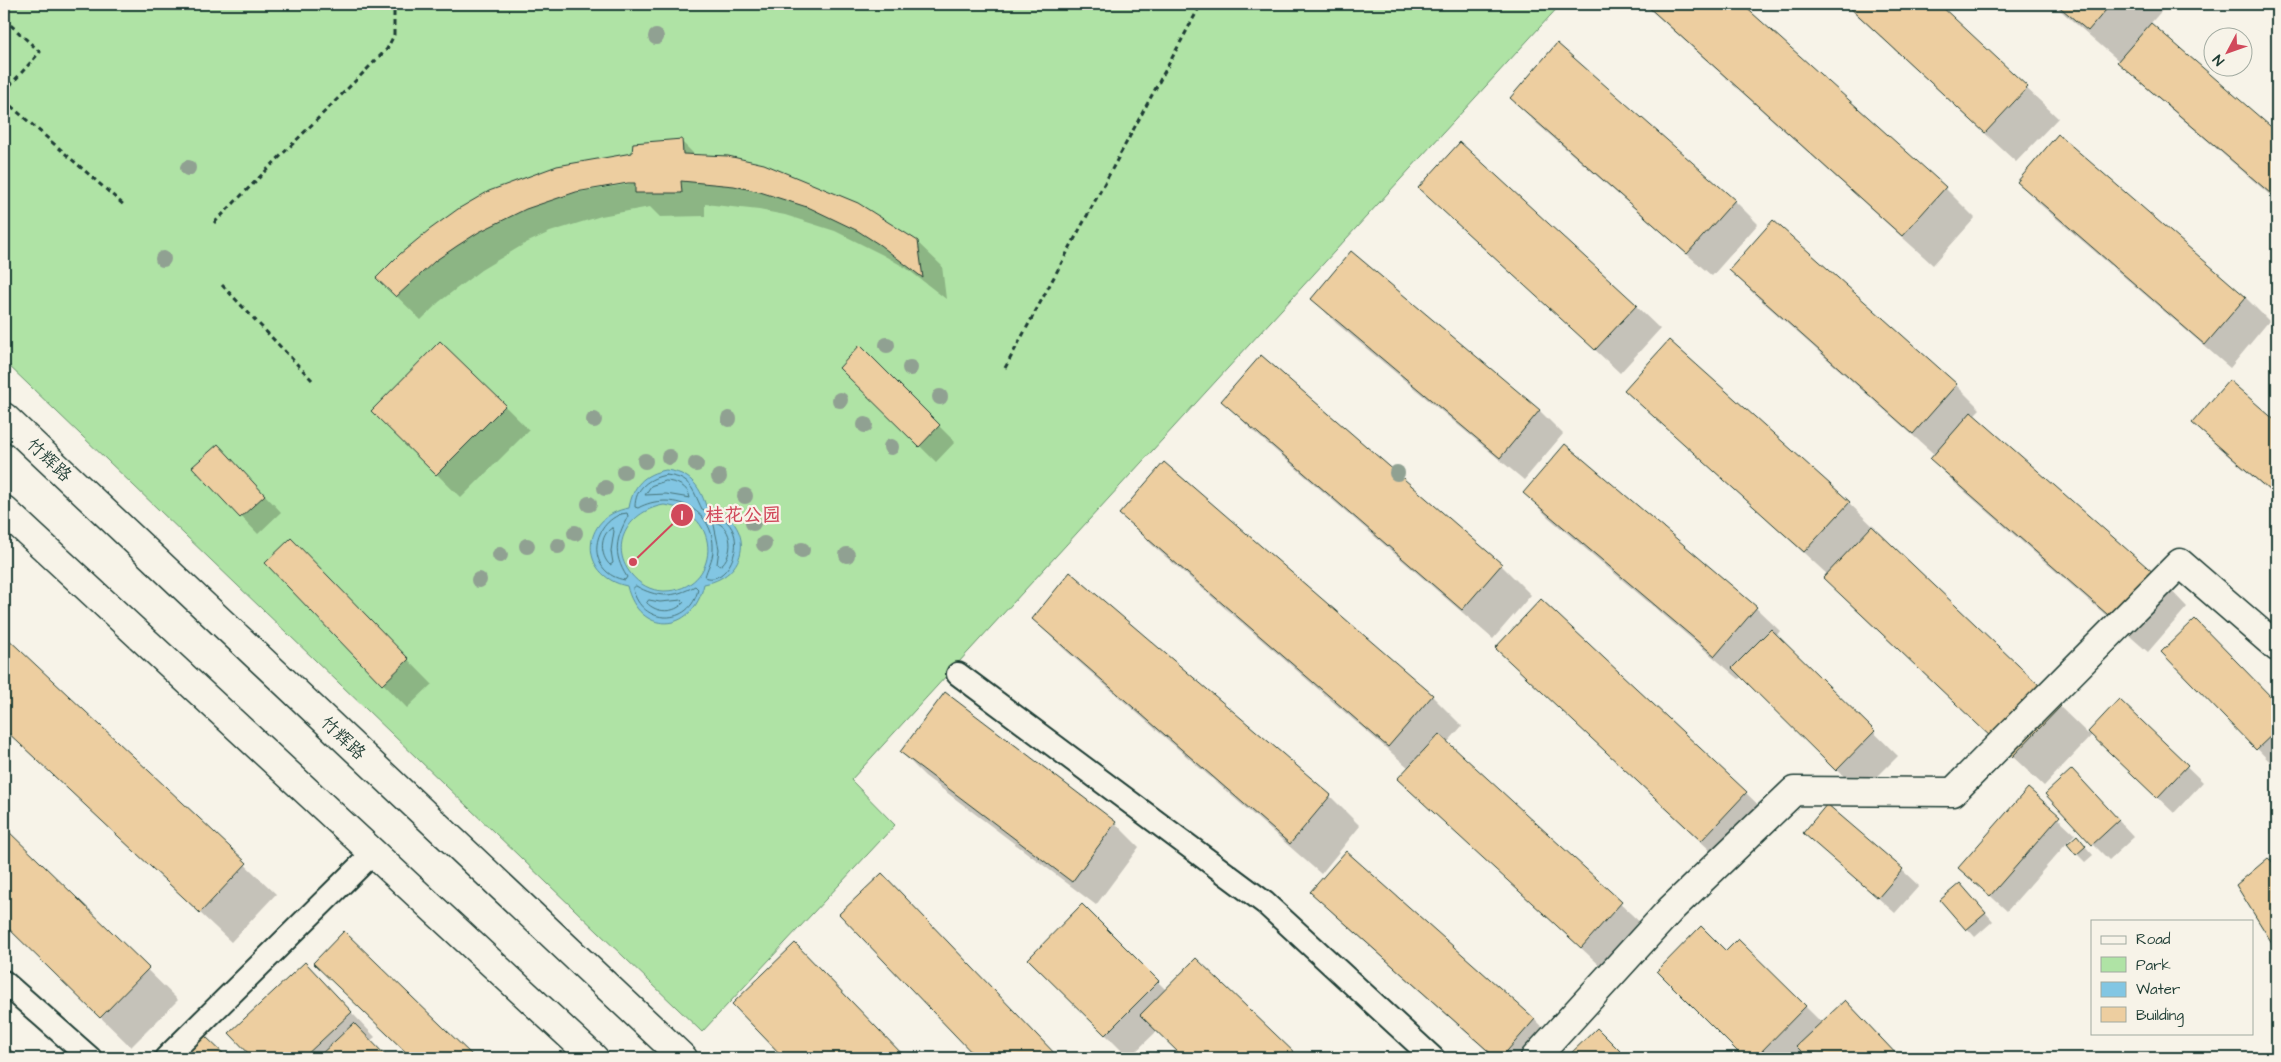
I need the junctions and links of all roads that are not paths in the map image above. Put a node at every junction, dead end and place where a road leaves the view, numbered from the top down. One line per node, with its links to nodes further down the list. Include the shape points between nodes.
1 (4, 417): 10 (main road, 竹辉路)
2 (4, 510): 5 (main road)
3 (2277, 647): 12 (main road, via 2180,563 1953,792 1794,791 1670,909)
4 (958, 674): 11 (lane, via 1265,903)
5 (373, 853): 8 (lane); 9 (main road)
6 (4, 982): 7 (lane)
7 (90, 1058)
8 (166, 1058)
9 (594, 1058)
10 (683, 1058)
11 (1433, 1058)
12 (1535, 1058)

